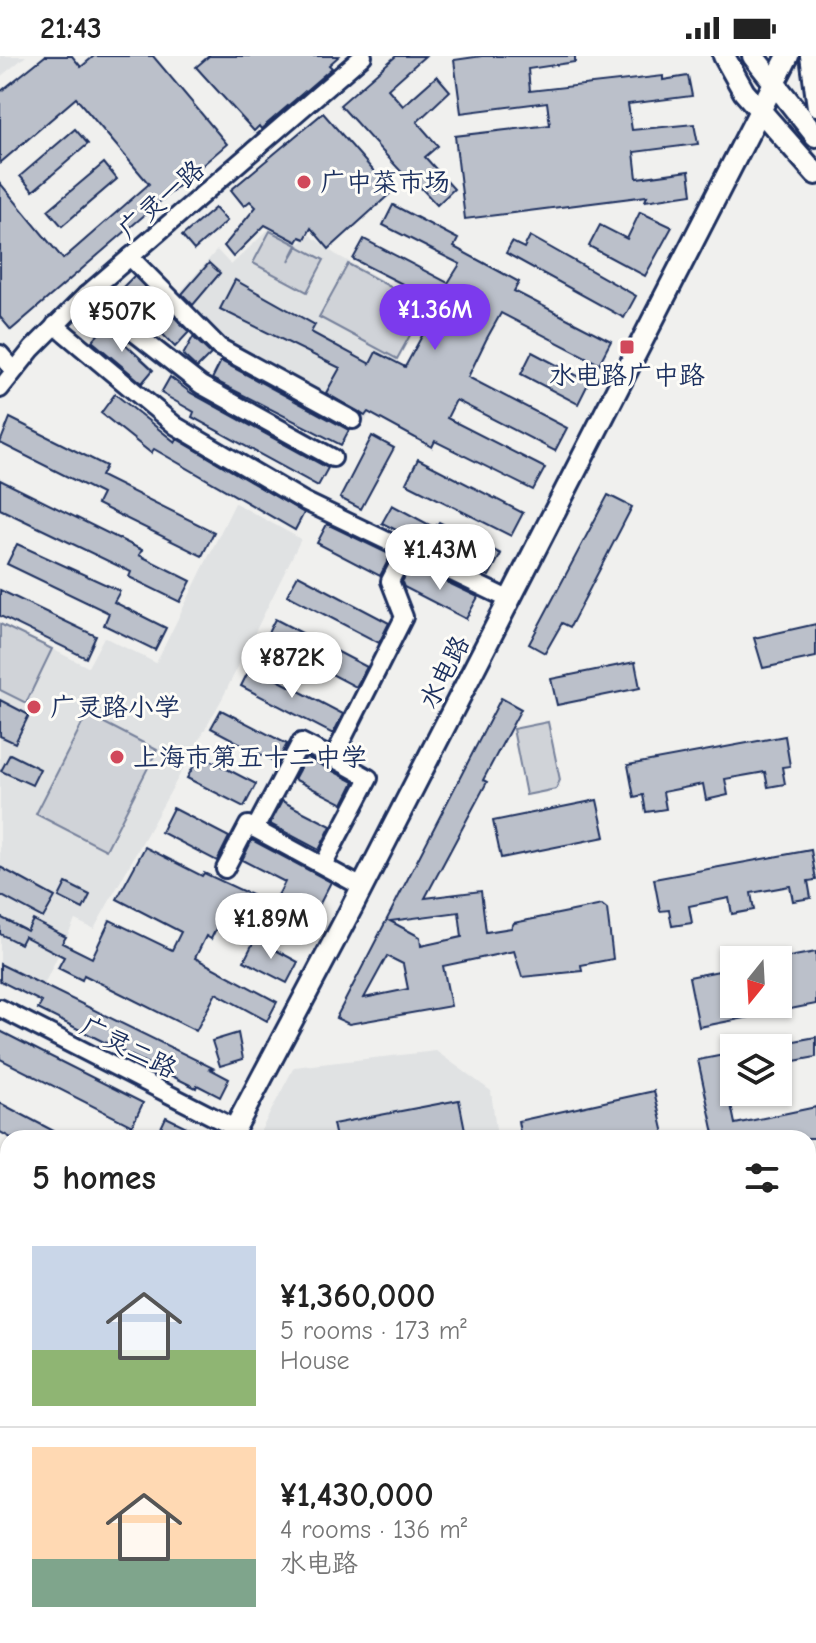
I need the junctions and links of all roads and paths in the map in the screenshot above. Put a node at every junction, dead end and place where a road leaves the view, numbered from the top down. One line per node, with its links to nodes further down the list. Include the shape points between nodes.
1 (363, 56): 11 (street, 广灵一路)
2 (724, 56): 8 (main road)
3 (753, 56): 6 (main road)
4 (788, 56): 6 (main road, 水电路)
5 (809, 56): 7 (street)
6 (774, 85): 8 (main road, 水电路); 9 (main road)
7 (816, 107)
8 (761, 112): 10 (main road); 20 (main road, 水电路)
9 (816, 136)
10 (816, 174)
11 (130, 257): 12 (street, 广灵一路); 17 (street, via 219,347)
12 (86, 295): 13 (street, 广灵一路); 18 (street, via 201,385)
13 (55, 325): 15 (street, 广灵一路); 19 (street, via 176,426 304,501)
14 (0, 354): 15 (street)
15 (14, 370): 16 (street, 广灵一路)
16 (0, 389)
17 (353, 420)
18 (333, 458)
19 (406, 550): 20 (street); 21 (street, via 390,581 404,617)
20 (510, 600): 25 (main road, 水电路)
21 (333, 758): 22 (street, via 301,742); 23 (street, via 369,778)
22 (255, 829): 23 (street); 24 (street, via 248,825)
23 (323, 865): 25 (street)
24 (225, 869)
25 (362, 887): 28 (main road, 水电路)
26 (0, 1008): 27 (street, 广灵二路)
27 (226, 1130)
28 (234, 1130)

